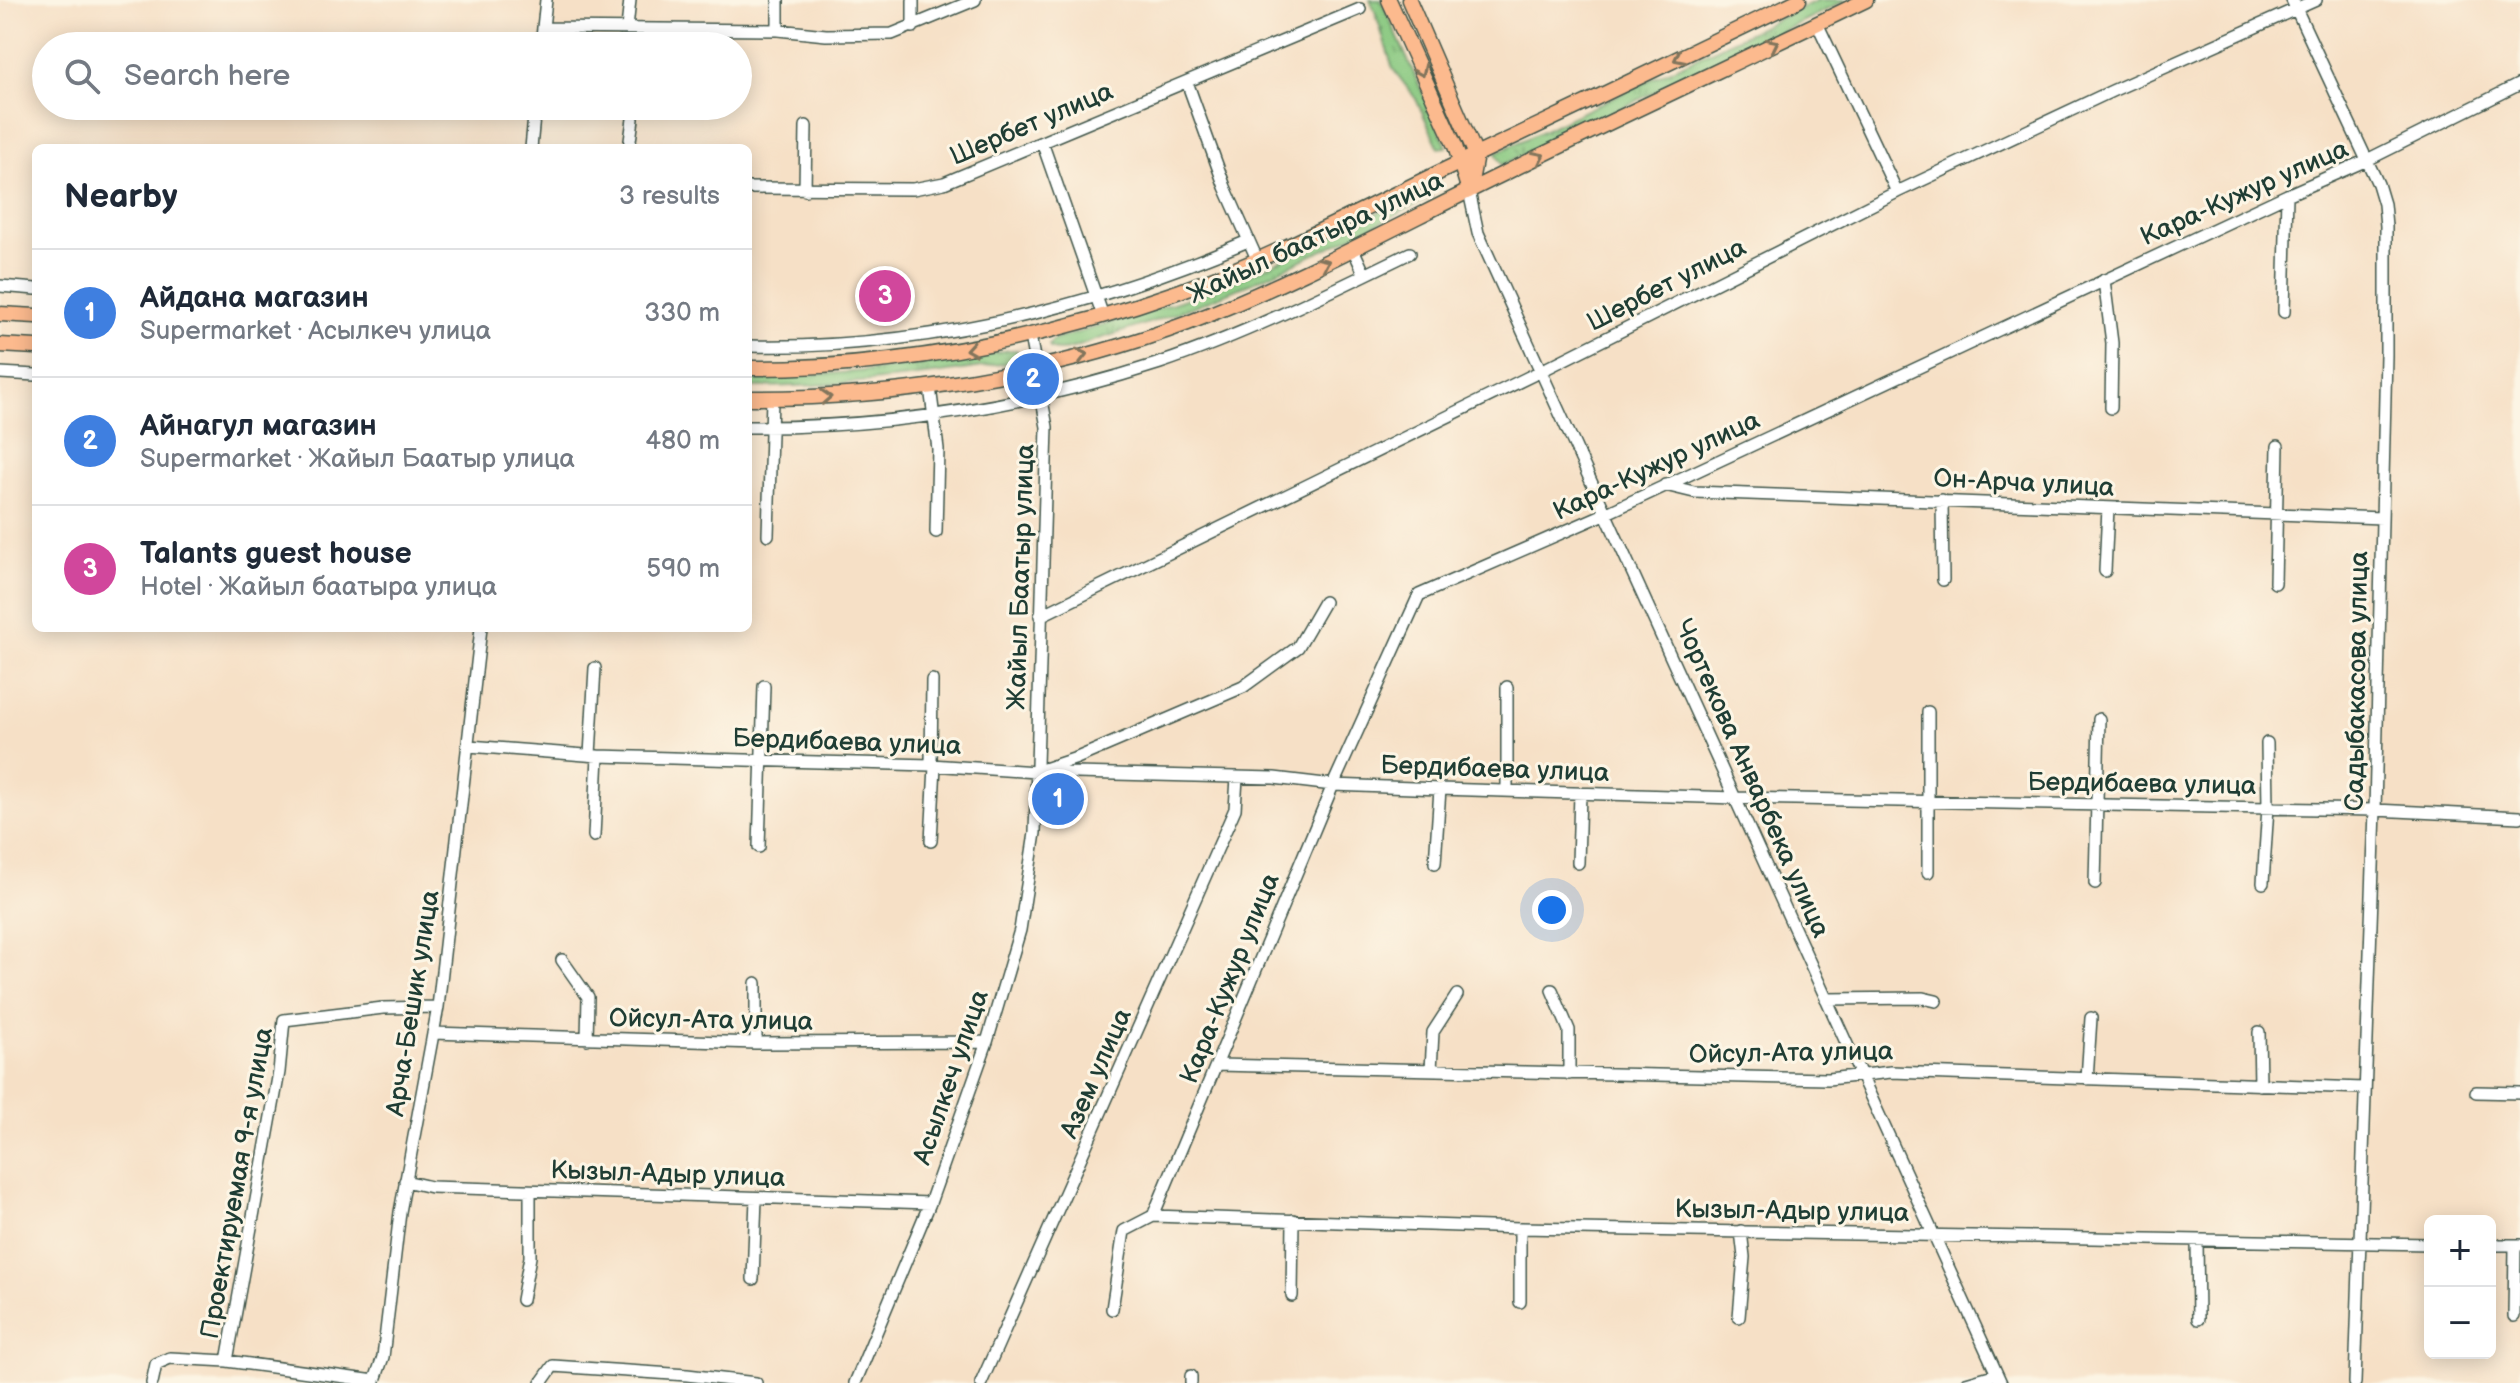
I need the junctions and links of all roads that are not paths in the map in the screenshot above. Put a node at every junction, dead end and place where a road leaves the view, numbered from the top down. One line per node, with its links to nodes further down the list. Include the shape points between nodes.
1 (546, 0): 15 (street)
2 (630, 0): 16 (street)
3 (778, 0): 17 (street)
4 (913, 0): 14 (street)
5 (975, 0): 14 (street)
6 (1389, 0): 29 (main road, one-way to 29)
7 (1409, 0): 27 (main road)
8 (1799, 0): 27 (main road, Жайыл баатыра улица, one-way to 27)
9 (1866, 0): 13 (main road, Жайыл баатыра улица)
10 (2316, 0): 11 (street, Шербет улица)
11 (2294, 5): 28 (street, Садыбакасова улица); 33 (street, Шербет улица)
12 (1360, 9): 19 (street, Шербет улица)
13 (1817, 23): 32 (main road, Жайыл баатыра улица, one-way to 13); 33 (street)
14 (913, 27): 17 (street, via 892,34)
15 (543, 28): 16 (street); 18 (street)
16 (627, 28): 17 (street)
17 (778, 30)
18 (543, 32)
19 (1187, 82): 24 (street, Шербет улица); 35 (street)
20 (2520, 84): 28 (street, Кара-Кужур улица)
21 (534, 120): 25 (street)
22 (633, 120): 26 (street)
23 (806, 126): 31 (street)
24 (1042, 142): 31 (street, Шербет улица, via 928,187); 43 (street)
25 (531, 144)
26 (630, 144)
27 (1476, 155): 29 (main road, Жайыл баатыра улица); 32 (main road)
28 (2367, 160): 34 (street, Кара-Кужур улица); 71 (street, Садыбакасова улица, via 2384,204 2386,226)
29 (1461, 162): 32 (main road); 38 (main road, Жайыл баатыра улица)
30 (752, 188): 31 (street, Шербет улица)
31 (805, 190)
32 (1469, 191): 36 (main road, Жайыл баатыра улица); 54 (street, Чортекова Анварбека улица, via 1478,233)
33 (1897, 192): 54 (street, Шербет улица)
34 (2287, 195): 40 (street, Кара-Кужур улица); 44 (street)
35 (1248, 241): 38 (street); 43 (street)
36 (1353, 249): 39 (street); 52 (main road, Жайыл баатыра улица, one-way to 36, via 1188,323)
37 (1410, 253): 39 (street)
38 (1257, 259): 47 (main road, Жайыл баатыра улица)
39 (1365, 275): 58 (street, via 1190,352)
40 (2104, 280): 61 (street, via 2112,343); 66 (street, Кара-Кужур улица)
41 (0, 286): 42 (street)
42 (32, 289)
43 (1097, 297): 47 (street); 50 (street, via 1011,319 899,338)
44 (2284, 312)
45 (0, 314): 46 (main road)
46 (32, 316)
47 (1103, 316): 48 (main road, Жайыл баатыра улица)
48 (1030, 336): 52 (street, Жайыл Баатыр улица); 53 (main road, Жайыл баатыра улица, one-way to 53, via 889,360)
49 (0, 345): 51 (main road)
50 (752, 346)
51 (32, 347)
52 (1036, 367): 57 (main road, Жайыл баатыра улица); 58 (street, Жайыл Баатыр улица)
53 (752, 368)
54 (1541, 371): 69 (street, Чортекова Анварбека улица); 78 (street, Шербет улица)
55 (0, 373): 56 (street)
56 (32, 375)
57 (930, 387): 60 (main road, Жайыл баатыра улица, one-way to 57); 62 (street)
58 (1041, 395): 62 (street); 78 (street, Жайыл Баатыр улица, via 1047,427)
59 (752, 398): 60 (main road, Жайыл баатыра улица)
60 (772, 399): 64 (street)
61 (2111, 408)
62 (935, 415): 64 (street); 72 (street)
63 (752, 427): 64 (street)
64 (773, 427): 73 (street)
65 (2278, 446): 70 (street)
66 (1665, 485): 67 (street, Он-Арча улица, via 1694,492); 69 (street, Кара-Кужур улица)
67 (1942, 500): 68 (street, Он-Арча улица); 75 (street)
68 (2108, 508): 70 (street, Он-Арча улица); 74 (street)
69 (1607, 513): 93 (street, Кара-Кужур улица, via 1419,595); 97 (street, Чортекова Анварбека улица)
70 (2276, 514): 71 (street, Он-Арча улица); 76 (street)
71 (2382, 518): 101 (street, Садыбакасова улица)
72 (936, 532)
73 (768, 535)
74 (2105, 571)
75 (1943, 580)
76 (2275, 583)
77 (1324, 602): 91 (street, via 1298,647 1243,687)
78 (1040, 616): 91 (street, Жайыл Баатыр улица)
79 (481, 632): 87 (street, Арча-Бешик улица)
80 (595, 668): 88 (street)
81 (932, 680): 90 (street)
82 (764, 686): 89 (street)
83 (1507, 687): 95 (street)
84 (1928, 712): 98 (street)
85 (2099, 719): 99 (street)
86 (2267, 743): 100 (street)
87 (469, 746): 88 (street, Бердибаева улица); 117 (street, Арча-Бешик улица)
88 (594, 755): 89 (street, Бердибаева улица); 103 (street)
89 (761, 760): 90 (street, Бердибаева улица); 105 (street)
90 (933, 766): 91 (street, Бердибаева улица); 104 (street)
91 (1036, 772): 92 (street, Бердибаева улица); 122 (street, Асылкеч улица, via 1035,833 1020,930)
92 (1237, 778): 93 (street, Бердибаева улица); 162 (street, Азем улица, via 1235,809)
93 (1333, 785): 94 (street, Бердибаева улица); 124 (street, Кара-Кужур улица)
94 (1440, 789): 95 (street, Бердибаева улица); 106 (street)
95 (1507, 790): 96 (street, Бердибаева улица)
96 (1580, 793): 97 (street, Бердибаева улица); 107 (street)
97 (1736, 798): 98 (street, Бердибаева улица); 115 (street, Чортекова Анварбека улица)
98 (1927, 801): 99 (street, Бердибаева улица); 108 (street)
99 (2097, 804): 100 (street, Бердибаева улица); 109 (street)
100 (2268, 807): 101 (street, Бердибаева улица); 110 (street)
101 (2375, 810): 102 (street, Бердибаева улица); 130 (street, Садыбакасова улица)
102 (2520, 817)
103 (594, 836)
104 (931, 841)
105 (759, 847)
106 (1435, 863)
107 (1578, 863)
108 (1928, 872)
109 (2095, 883)
110 (2263, 883)
111 (562, 960): 121 (street, via 588,997)
112 (756, 983): 123 (street)
113 (1552, 990): 126 (street, via 1569,1030)
114 (1457, 995): 125 (street, via 1433,1032)
115 (1826, 999): 116 (street); 127 (street, Чортекова Анварбека улица)
116 (1936, 1001)
117 (438, 1007): 120 (street, Арча-Бешик улица); 155 (street, Проектируемая 9-я улица, via 284,1020)
118 (2091, 1018): 128 (street)
119 (2259, 1032): 129 (street)
120 (433, 1033): 121 (street, Ойсул-Ата улица); 133 (street, Арча-Бешик улица)
121 (587, 1039): 123 (street, Ойсул-Ата улица)
122 (987, 1042): 123 (street, Ойсул-Ата улица); 136 (street, Асылкеч улица)
123 (756, 1043)
124 (1218, 1065): 125 (street, Ойсул-Ата улица); 137 (street, Кара-Кужур улица)
125 (1431, 1070): 126 (street, Ойсул-Ата улица)
126 (1569, 1074): 127 (street, Ойсул-Ата улица)
127 (1860, 1076): 128 (street, Ойсул-Ата улица, via 1891,1072); 141 (street, Чортекова Анварбека улица)
128 (2087, 1079): 129 (street, Ойсул-Ата улица)
129 (2260, 1085): 130 (street, Ойсул-Ата улица)
130 (2364, 1088): 143 (street, Садыбакасова улица)
131 (2476, 1092): 132 (street)
132 (2520, 1093)
133 (405, 1181): 134 (street, Кызыл-Адыр улица); 157 (street, Арча-Бешик улица, via 383,1357)
134 (530, 1191): 135 (street, Кызыл-Адыр улица); 149 (street, via 530,1257)
135 (756, 1198): 136 (street, Кызыл-Адыр улица); 147 (street)
136 (930, 1203): 161 (street, Асылкеч улица)
137 (1153, 1216): 138 (street, Кызыл-Адыр улица); 151 (street, via 1124,1231)
138 (1293, 1220): 139 (street, Кызыл-Адыр улица); 148 (street)
139 (1520, 1228): 140 (street, Кызыл-Адыр улица); 150 (street)
140 (1741, 1231): 141 (street, Кызыл-Адыр улица); 153 (street)
141 (1934, 1236): 142 (street, Кызыл-Адыр улица); 156 (street, Чортекова Анварбека улица)
142 (2197, 1241): 143 (street, Кызыл-Адыр улица); 154 (street)
143 (2359, 1242): 144 (street, Кызыл-Адыр улица); 164 (street, Садыбакасова улица)
144 (2424, 1244)
145 (2496, 1245): 146 (street)
146 (2518, 1245): 152 (street)
147 (753, 1279)
148 (1292, 1296)
149 (522, 1300)
150 (1520, 1302)
151 (1112, 1309)
152 (2514, 1316)
153 (1739, 1317)
154 (2198, 1319)
155 (227, 1361): 157 (street); 158 (street, via 170,1358 156,1364)
156 (1999, 1378): 163 (street)
157 (374, 1382)
158 (152, 1383)
159 (541, 1383): 160 (street, via 553,1366)
160 (756, 1383)
161 (855, 1383)
162 (981, 1383)
163 (1966, 1383)
164 (2355, 1383)

